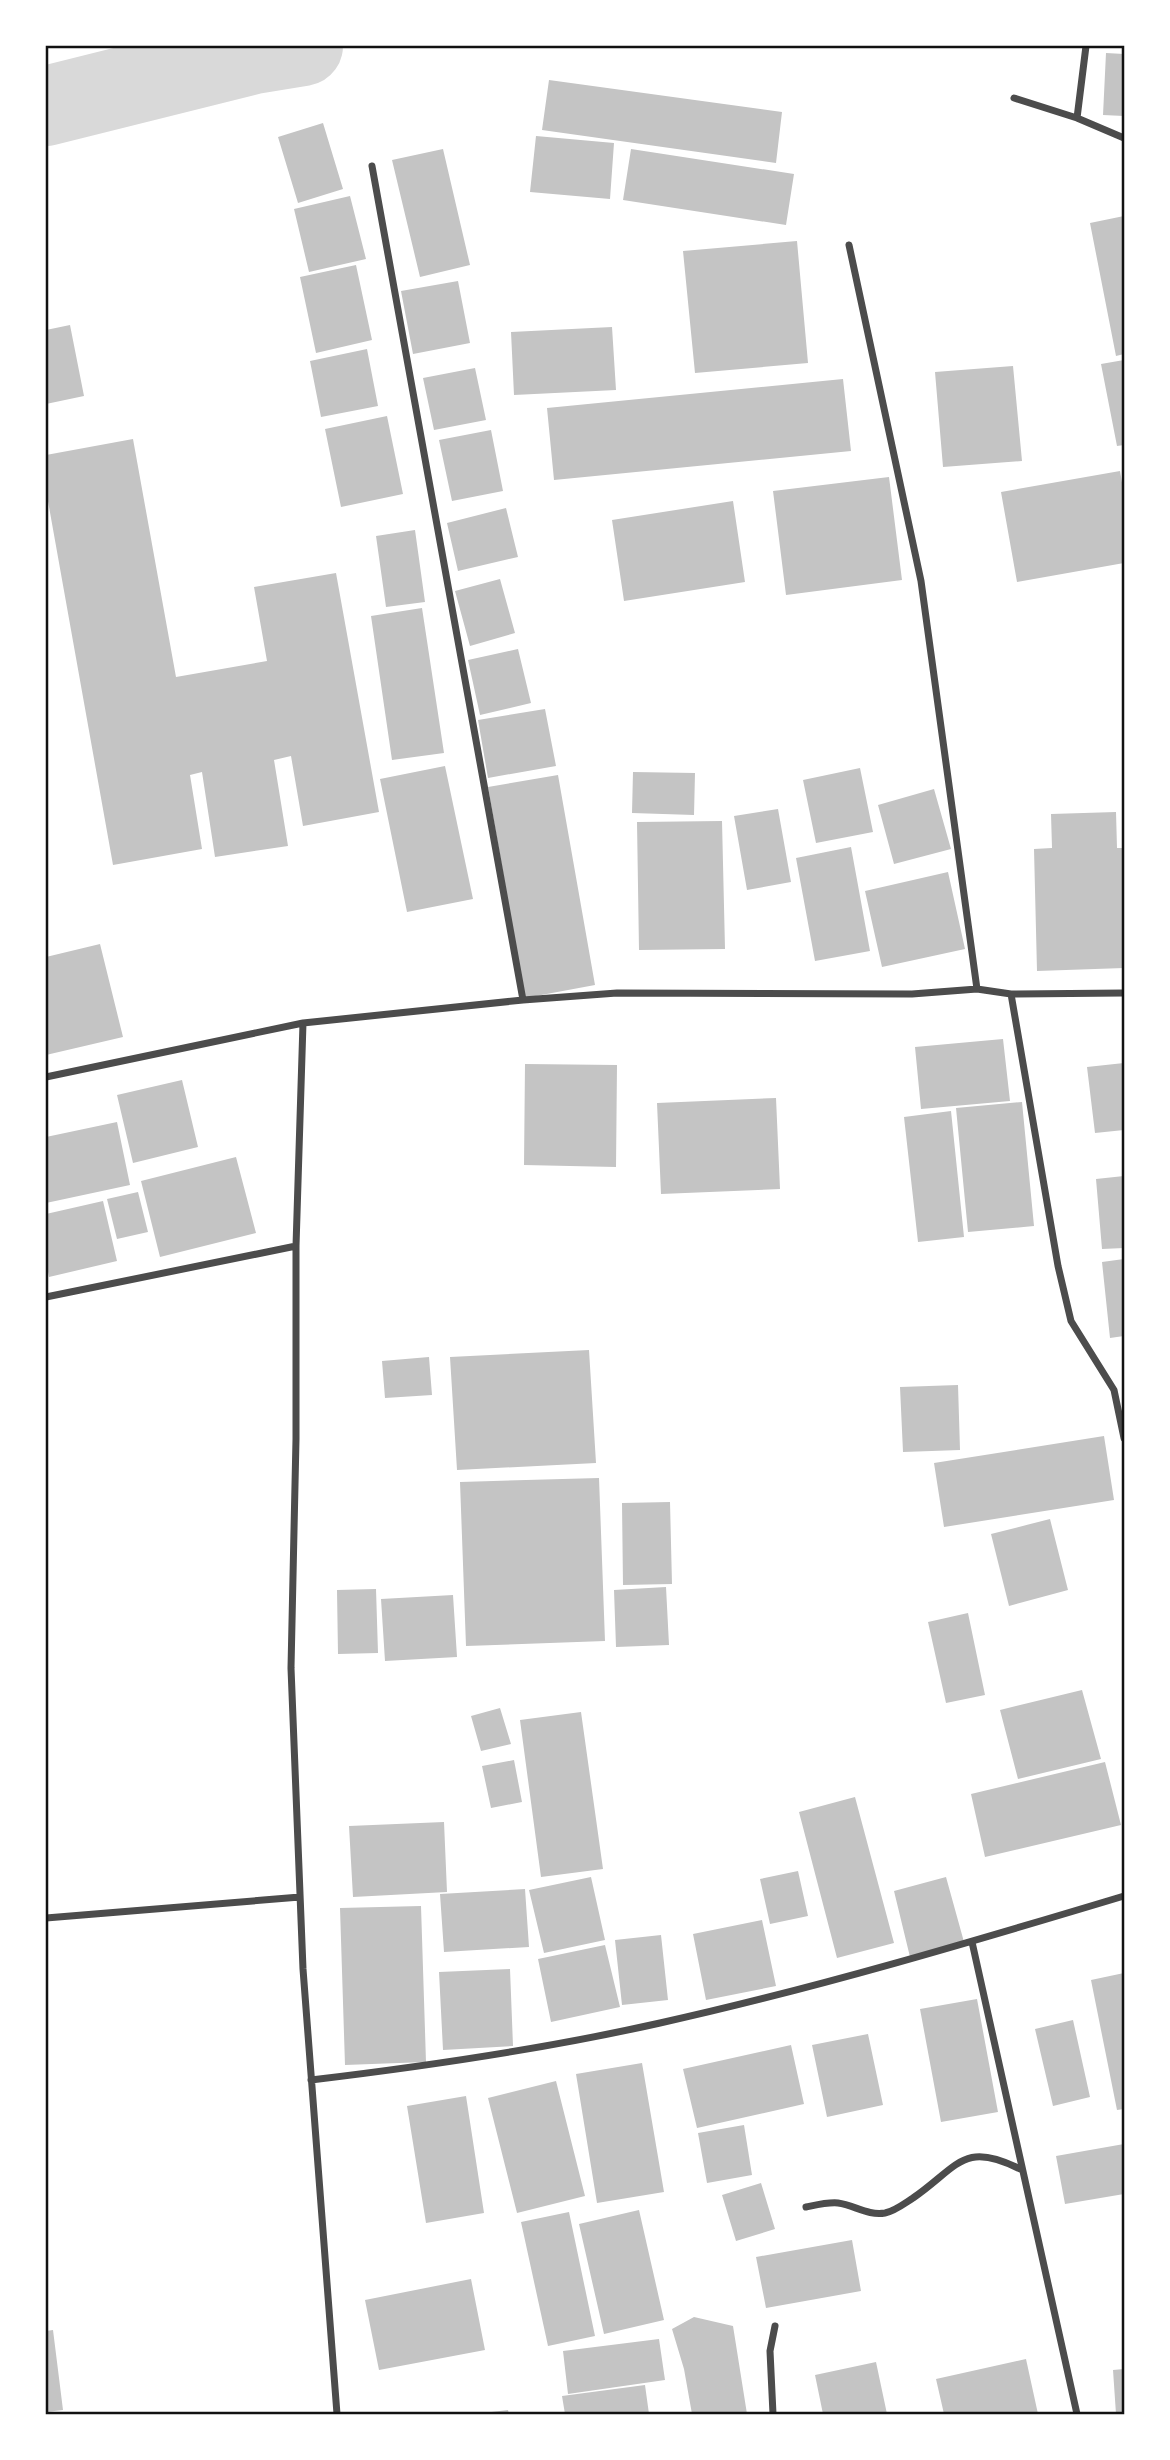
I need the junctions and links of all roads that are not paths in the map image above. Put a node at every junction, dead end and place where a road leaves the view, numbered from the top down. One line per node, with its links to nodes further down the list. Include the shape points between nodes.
1 (1086, 46): 3 (street)
2 (1014, 98): 3 (street)
3 (1077, 118): 4 (street)
4 (1125, 138)
5 (372, 166): 10 (street)
6 (849, 245): 7 (street, via 921,581)
7 (976, 989): 9 (street); 10 (street, via 912,994 617,993)
8 (1125, 993): 9 (street)
9 (1011, 994): 16 (street, via 1071,1321)
10 (523, 1000): 11 (street)
11 (303, 1023): 12 (street); 13 (street)
12 (46, 1077)
13 (296, 1246): 14 (street); 19 (street, via 291,1668)
14 (46, 1297)
15 (1125, 1389): 16 (street)
16 (1114, 1390): 17 (street)
17 (1125, 1438)
18 (1125, 1896): 21 (street)
19 (300, 1897): 20 (street); 22 (street)
20 (46, 1918)
21 (972, 1942): 22 (street, via 660,2023 444,2064); 23 (street)
22 (311, 2080): 26 (street)
23 (1020, 2169): 24 (street, via 997,2157 976,2155 958,2162 912,2199 885,2213 837,2203); 28 (street)
24 (806, 2207)
25 (775, 2326): 27 (street, via 770,2351)
26 (337, 2414)
27 (773, 2414)
28 (1077, 2414)

